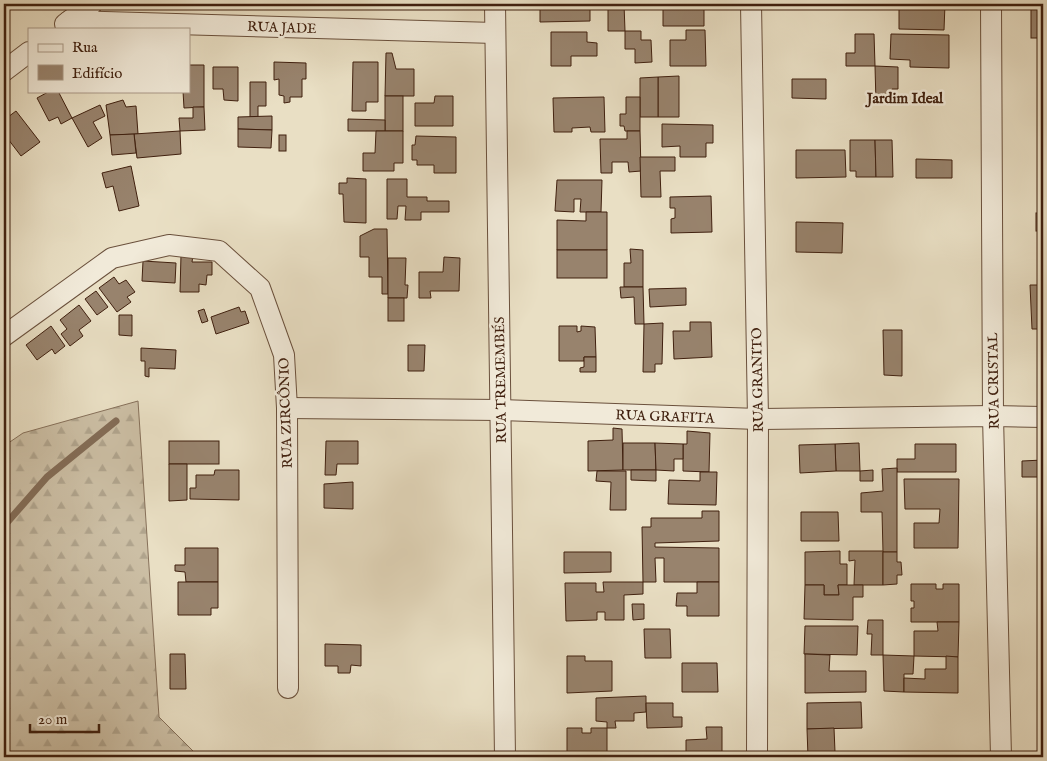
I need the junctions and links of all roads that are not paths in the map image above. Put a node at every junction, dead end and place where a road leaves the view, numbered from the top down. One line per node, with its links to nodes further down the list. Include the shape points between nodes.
1 (92, 4): 5 (street)
2 (495, 4): 6 (street, RUA TREMEMBÉS)
3 (750, 4): 14 (street, RUA GRANITO)
4 (990, 4): 12 (street, RUA CRISTAL)
5 (64, 25): 6 (street, RUA JADE)
6 (495, 33): 11 (street, RUA TREMEMBÉS)
7 (28, 53): 8 (street)
8 (4, 71)
9 (4, 336): 10 (street, RUA ZIRCÔNIO, via 112,258 168,245 219,251 260,288 284,355)
10 (287, 408): 11 (street, RUA GRAFITA); 15 (street, RUA ZIRCÔNIO)
11 (500, 410): 14 (street, RUA GRAFITA); 16 (street, RUA TREMEMBÉS)
12 (993, 416): 13 (street, RUA GRAFITA); 14 (street, RUA GRAFITA); 18 (street, RUA CRISTAL)
13 (1043, 417)
14 (758, 419): 17 (street, RUA GRANITO)
15 (288, 688)
16 (505, 757)
17 (757, 757)
18 (1001, 757)

